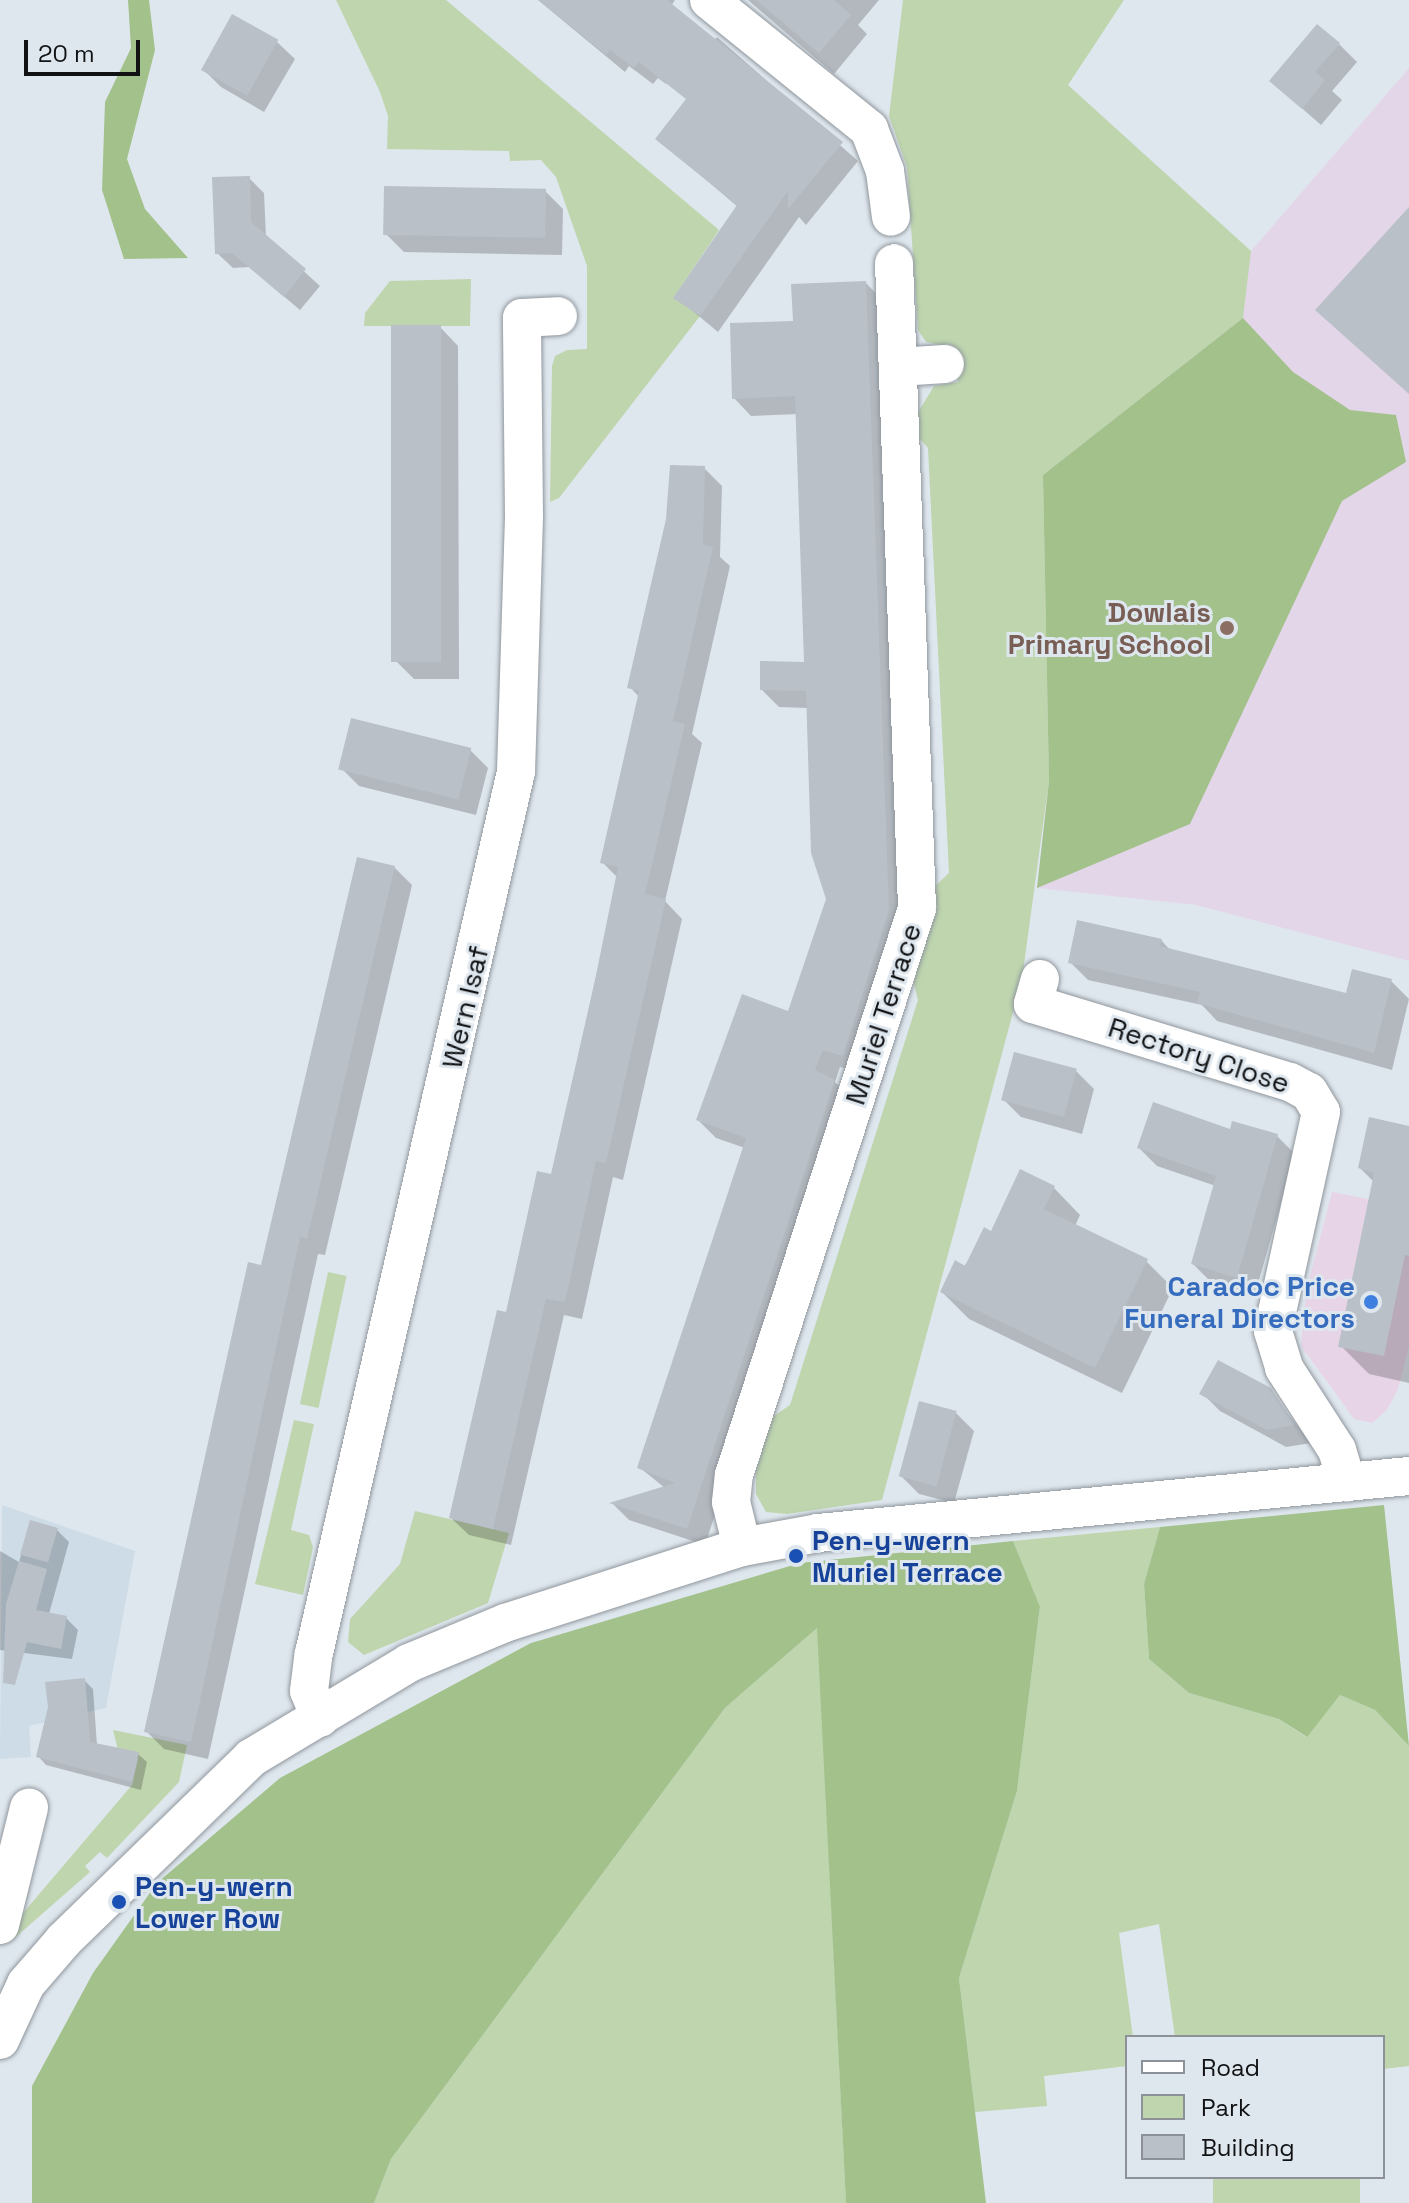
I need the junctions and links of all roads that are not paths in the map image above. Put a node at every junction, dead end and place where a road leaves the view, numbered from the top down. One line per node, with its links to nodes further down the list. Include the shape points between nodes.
1 (709, 0): 2 (street, via 869,129 885,171)
2 (891, 217)
3 (894, 263): 6 (street, Muriel Terrace)
4 (558, 316): 11 (street, Wern Isaf, via 522,318 522,663 516,772 314,1653 309,1691)
5 (945, 364): 6 (street)
6 (898, 367): 10 (street, Muriel Terrace, via 917,908 734,1475 731,1502)
7 (1040, 979): 9 (street, Rectory Close, via 1033,1004 1309,1092 1321,1112 1273,1331 1284,1368 1337,1450)
8 (1409, 1476): 9 (street)
9 (1347, 1482): 10 (street, via 818,1533)
10 (742, 1547): 11 (street, via 505,1623 409,1663)
11 (320, 1718): 14 (street, via 251,1758)
12 (29, 1808): 13 (street)
13 (0, 1925)
14 (13, 1976): 15 (street)
15 (0, 2040)

